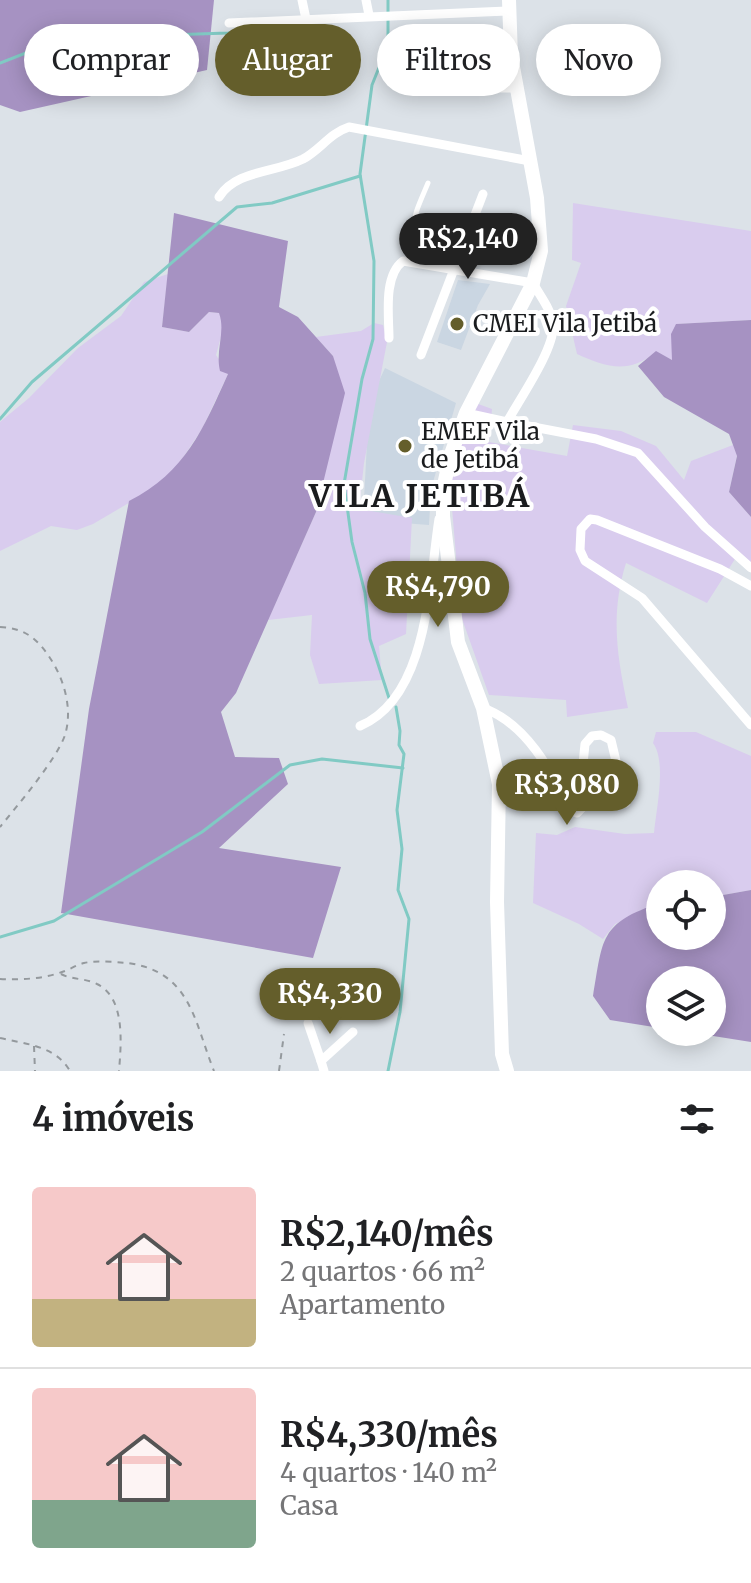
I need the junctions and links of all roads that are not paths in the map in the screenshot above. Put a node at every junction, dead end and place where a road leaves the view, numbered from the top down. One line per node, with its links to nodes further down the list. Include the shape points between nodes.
1 (302, 0): 7 (street)
2 (366, 0): 6 (street)
3 (442, 0): 5 (street)
4 (508, 6): 5 (street)
5 (442, 14): 6 (street)
6 (369, 15): 7 (street)
7 (306, 19): 8 (street)
8 (229, 23)
9 (518, 96): 10 (street)
10 (530, 161): 13 (street, via 349,127 300,160 229,183); 16 (street, via 541,233)
11 (428, 183): 14 (lane, via 412,228)
12 (483, 194): 15 (street)
13 (219, 197)
14 (426, 263): 15 (street); 17 (street, via 410,260 397,265 390,286)
15 (454, 270): 16 (street); 18 (street)
16 (533, 283): 19 (street); 20 (street, via 551,316 552,338)
17 (389, 338)
18 (421, 355)
19 (466, 413): 20 (street); 21 (street)
20 (507, 422): 22 (street, via 638,453 705,527)
21 (443, 490): 24 (street, via 458,642); 26 (street, via 431,591 407,678 393,704)
22 (751, 568)
23 (751, 586): 25 (street, via 597,520 590,519 581,529 585,561 642,598)
24 (483, 708): 27 (street, via 515,725 577,813 585,805 585,744 592,736 611,740); 31 (street, via 499,784 497,902)
25 (751, 725)
26 (360, 726)
27 (626, 803)
28 (308, 1023): 30 (street)
29 (353, 1032): 30 (street)
30 (323, 1066)
31 (504, 1071)

